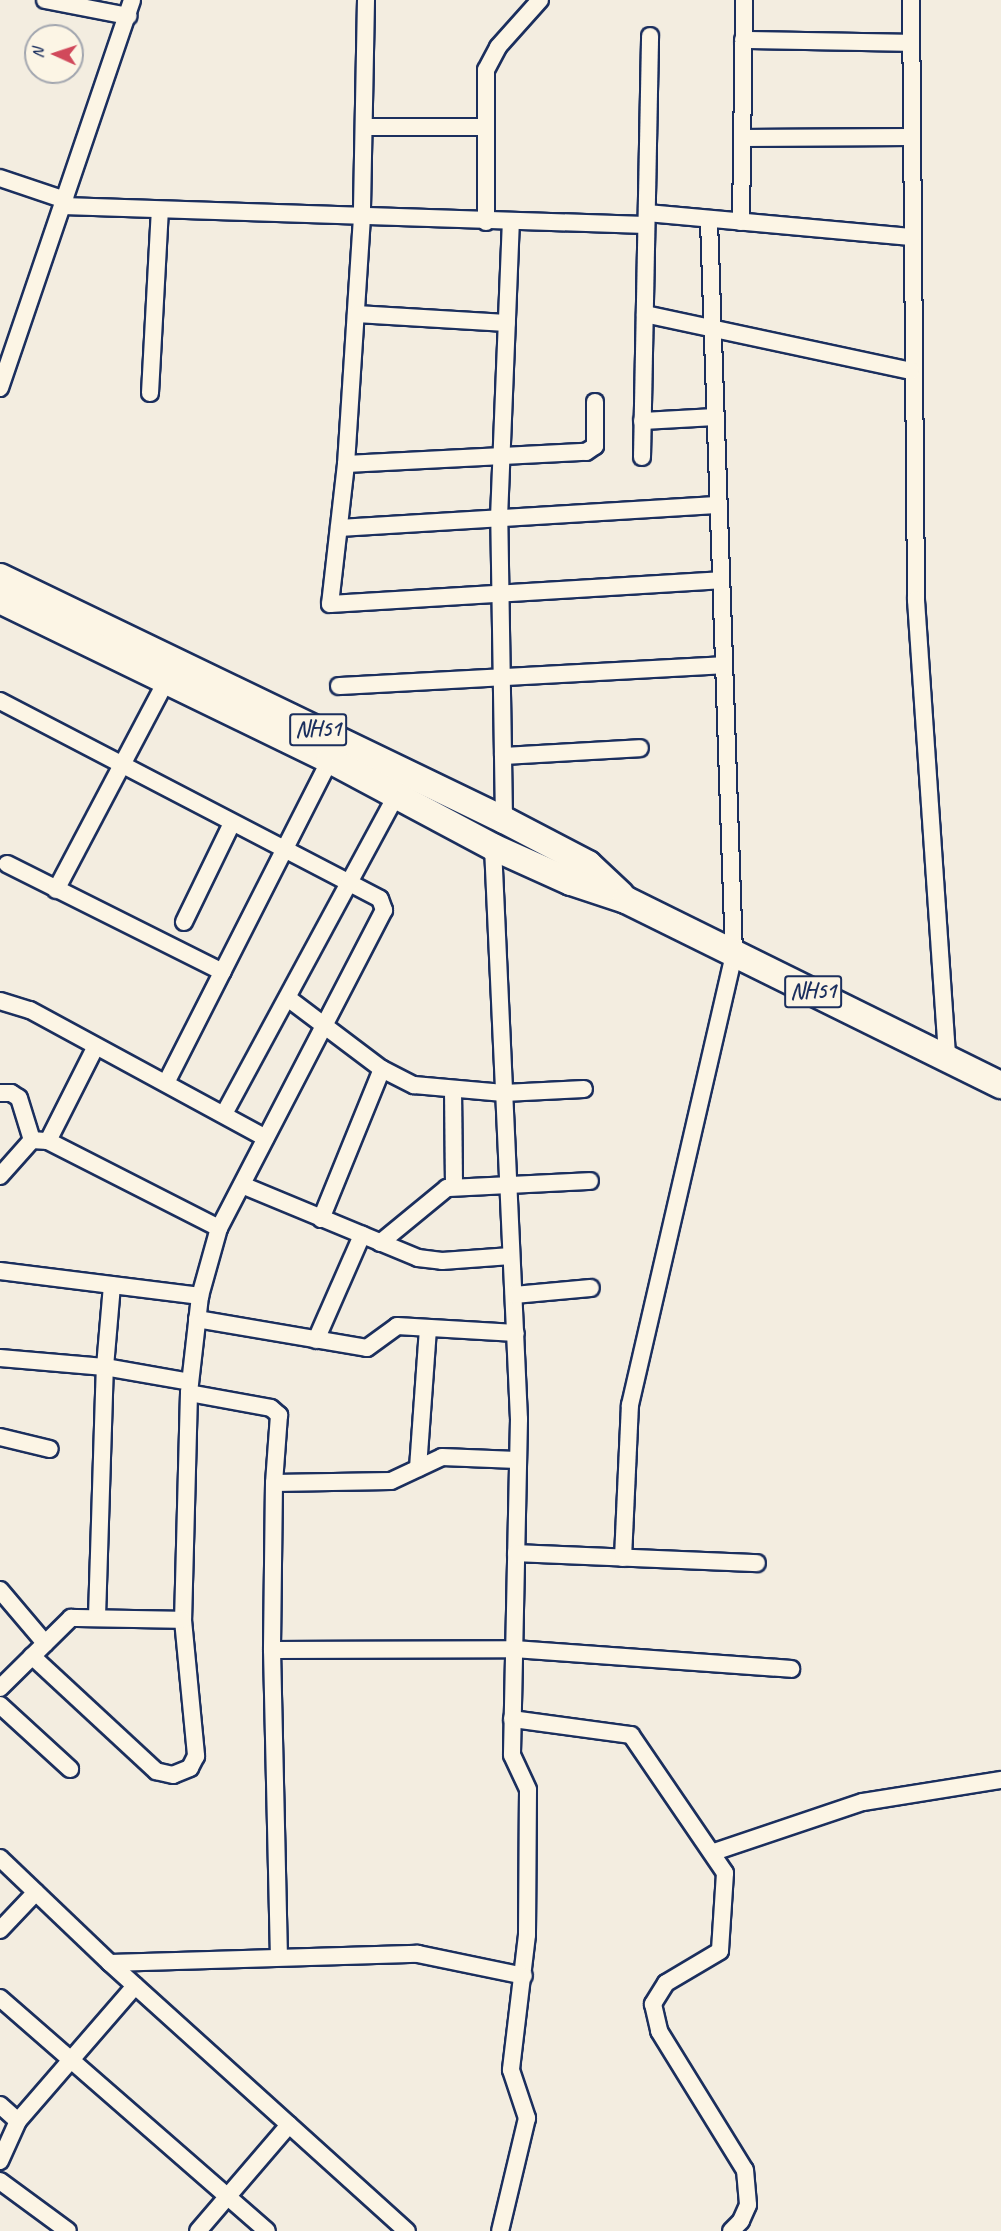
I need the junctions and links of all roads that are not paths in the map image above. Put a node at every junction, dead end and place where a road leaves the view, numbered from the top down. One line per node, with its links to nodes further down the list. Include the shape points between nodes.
1 (45, 0): 6 (street)
2 (366, 0): 10 (street)
3 (540, 0): 11 (street, via 490,59 486,70)
4 (744, 0): 8 (street)
5 (911, 0): 9 (street)
6 (130, 8): 15 (street)
7 (650, 36): 18 (street)
8 (743, 40): 9 (street); 13 (street)
9 (910, 44): 12 (street)
10 (364, 127): 11 (street); 17 (street)
11 (485, 127): 20 (street)
12 (910, 137): 13 (street); 23 (street)
13 (742, 138): 21 (street)
14 (0, 178): 15 (street)
15 (64, 203): 16 (street); 29 (street)
16 (160, 210): 17 (street); 30 (street)
17 (362, 217): 20 (street); 24 (street)
18 (646, 219): 19 (street); 22 (street); 25 (street)
19 (709, 219): 21 (street); 27 (street)
20 (486, 222): 22 (street)
21 (741, 222): 23 (street)
22 (511, 223): 26 (street)
23 (911, 237): 28 (street)
24 (356, 314): 26 (street); 36 (street)
25 (645, 314): 27 (street); 33 (street)
26 (507, 323): 34 (street)
27 (712, 327): 28 (street); 32 (street)
28 (911, 371): 69 (street, via 919,653)
29 (0, 388)
30 (150, 393)
31 (595, 402): 34 (street, via 592,450)
32 (716, 417): 33 (street); 37 (street)
33 (642, 421): 35 (street)
34 (501, 454): 36 (street); 38 (street)
35 (642, 457)
36 (346, 464): 39 (street)
37 (716, 505): 38 (street); 41 (street)
38 (499, 518): 39 (street); 42 (street)
39 (339, 528): 42 (street, via 329,600 332,606)
40 (0, 577): 54 (highway, NH51)
41 (720, 580): 42 (street); 44 (street)
42 (498, 594): 45 (street)
43 (0, 600): 46 (highway, NH51)
44 (723, 665): 45 (street); 63 (street)
45 (501, 675): 47 (street); 50 (street)
46 (165, 683): 51 (highway, NH51); 52 (street)
47 (339, 686)
48 (0, 701): 52 (street)
49 (640, 748): 50 (street)
50 (503, 756): 54 (street)
51 (330, 760): 53 (highway, NH51); 57 (street)
52 (123, 768): 55 (street); 60 (street)
53 (396, 796): 56 (highway, NH51); 59 (street)
54 (504, 820): 61 (highway, NH51, via 588,864)
55 (232, 823): 57 (street); 62 (street)
56 (493, 847): 61 (highway, NH51, via 571,882); 76 (street)
57 (286, 850): 59 (street); 64 (street)
58 (7, 864): 60 (street)
59 (348, 882): 65 (street); 67 (street, via 380,898 384,910)
60 (56, 890): 64 (street)
61 (626, 900): 63 (highway, NH51)
62 (184, 922)
63 (734, 955): 69 (highway, NH51); 108 (street, via 630,1405)
64 (223, 972): 71 (street)
65 (289, 999): 67 (street); 77 (street)
66 (0, 1001): 68 (street, via 30,1010)
67 (326, 1023): 70 (street); 78 (street)
68 (96, 1046): 71 (street); 79 (street)
69 (947, 1057): 72 (highway, NH51)
70 (382, 1069): 73 (street, via 414,1085); 85 (street)
71 (166, 1083): 77 (street)
72 (1001, 1085)
73 (453, 1089): 76 (street); 84 (street)
74 (584, 1089): 76 (street)
75 (0, 1093): 79 (street, via 19,1098)
76 (504, 1093): 82 (street)
77 (224, 1114): 78 (street)
78 (266, 1138): 83 (street)
79 (40, 1140): 80 (street); 86 (street)
80 (0, 1176)
81 (590, 1181): 82 (street)
82 (508, 1184): 84 (street); 89 (street)
83 (242, 1185): 85 (street); 86 (street)
84 (454, 1187): 88 (street, via 441,1191)
85 (321, 1219): 87 (street)
86 (219, 1228): 94 (street)
87 (362, 1235): 88 (street); 98 (street)
88 (380, 1243): 89 (street, via 429,1261)
89 (511, 1256): 93 (street)
90 (0, 1271): 91 (street)
91 (112, 1285): 94 (street); 100 (street)
92 (591, 1288): 93 (street)
93 (514, 1295): 97 (street)
94 (200, 1296): 95 (street)
95 (197, 1318): 98 (street); 101 (street)
96 (428, 1328): 97 (street); 98 (street, via 393,1327 367,1348); 105 (street)
97 (516, 1333): 104 (street)
98 (316, 1340)
99 (0, 1358): 100 (street)
100 (105, 1367): 101 (street); 111 (street)
101 (189, 1388): 106 (street, via 276,1411 280,1421); 112 (street)
102 (0, 1437): 103 (street)
103 (50, 1449)
104 (517, 1460): 105 (street, via 442,1457); 107 (street)
105 (418, 1468): 106 (street, via 391,1481)
106 (274, 1483): 115 (street)
107 (516, 1553): 108 (street); 114 (street)
108 (623, 1558): 109 (street)
109 (757, 1563)
110 (0, 1590): 113 (street)
111 (97, 1617): 112 (street); 113 (street, via 71,1618)
112 (183, 1620): 116 (street, via 196,1756 190,1768 181,1774 156,1771)
113 (45, 1642): 116 (street)
114 (514, 1649): 115 (street); 117 (street); 120 (street)
115 (272, 1650): 127 (street)
116 (32, 1656): 118 (street)
117 (792, 1669)
118 (0, 1688)
119 (0, 1705): 121 (street)
120 (512, 1719): 123 (street, via 631,1735); 129 (street, via 514,1760 528,1790)
121 (70, 1769)
122 (1001, 1780): 123 (street, via 863,1802)
123 (714, 1852): 145 (street, via 725,1873 720,1951 666,1983 653,2004 659,2031 745,2170 748,2205 741,2222)
124 (0, 1858): 125 (street)
125 (36, 1892): 126 (street); 128 (street)
126 (0, 1930)
127 (279, 1957): 128 (street); 129 (street, via 418,1954)
128 (110, 1964): 130 (street)
129 (524, 1976): 144 (street, via 512,2075 526,2118)
130 (135, 1986): 132 (street); 135 (street)
131 (0, 1998): 132 (street)
132 (70, 2060): 134 (street); 139 (street)
133 (0, 2105): 134 (street)
134 (18, 2121): 136 (street)
135 (290, 2125): 139 (street); 143 (street)
136 (4, 2139): 137 (street)
137 (0, 2161)
138 (0, 2181): 140 (street)
139 (227, 2196): 141 (street); 142 (street)
140 (68, 2231)
141 (198, 2231)
142 (267, 2231)
143 (407, 2231)
144 (500, 2231)
145 (731, 2231)

